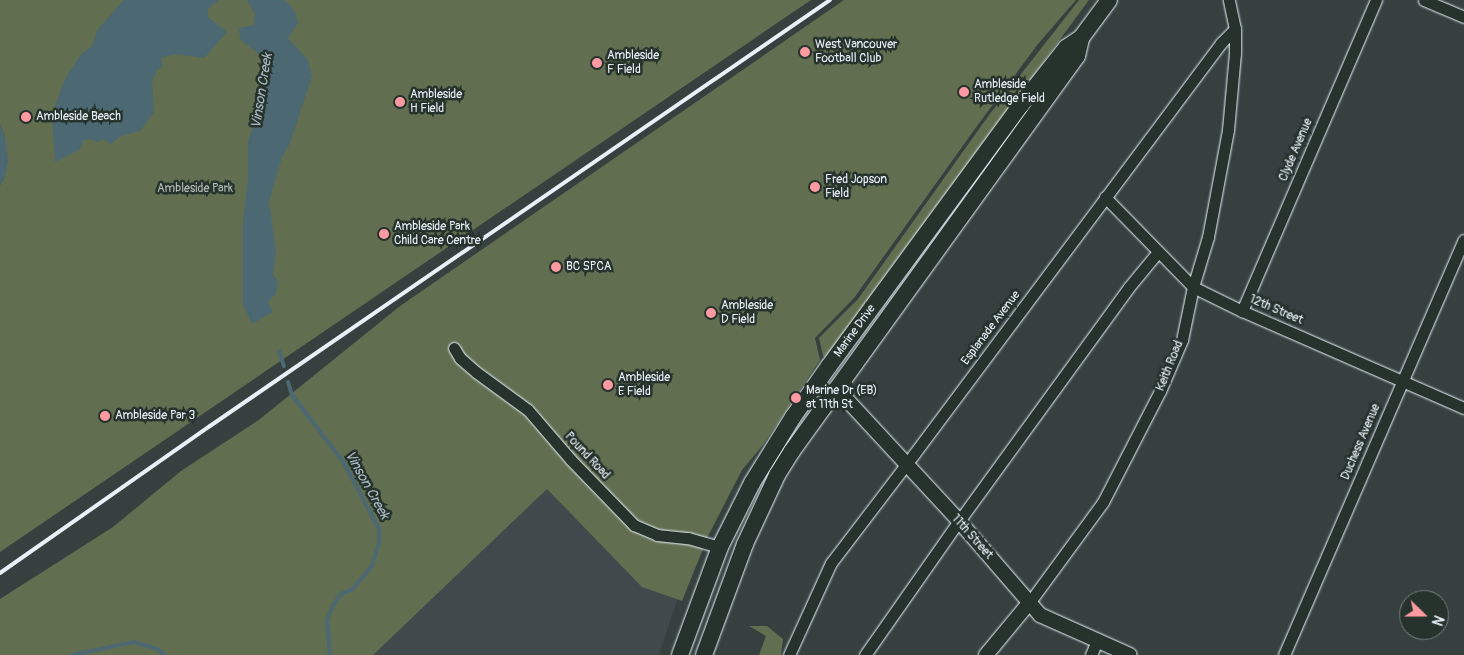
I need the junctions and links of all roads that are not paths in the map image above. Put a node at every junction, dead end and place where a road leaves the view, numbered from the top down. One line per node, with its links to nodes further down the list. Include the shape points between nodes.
1 (1108, 0): 7 (main road, Marine Drive)
2 (1229, 0): 6 (street, Keith Road)
3 (1376, 0): 12 (street, Clyde Avenue)
4 (1424, 0): 5 (street)
5 (1464, 17)
6 (1235, 30): 8 (street, Esplanade Avenue, via 1221,43); 11 (street, Keith Road, via 1228,130 1208,237)
7 (1081, 38): 15 (main road, Marine Drive, via 1072,64); 19 (main road, Marine Drive, via 1066,48 1021,105 829,366 752,483)
8 (1105, 197): 10 (street, 12th Street); 17 (street, Esplanade Avenue)
9 (1464, 240): 14 (street, Duchess Avenue)
10 (1158, 252): 11 (street, 12th Street); 18 (street)
11 (1193, 287): 12 (street, 12th Street); 21 (street, Keith Road, via 1182,340 1117,476 1087,528)
12 (1242, 311): 14 (street, 12th Street)
13 (454, 348): 19 (street, Pound Road, via 476,372 528,410 634,525 657,535 688,538)
14 (1403, 381): 16 (street, 12th Street); 30 (street, Duchess Avenue)
15 (836, 388): 17 (street, 11th Street); 20 (main road, Marine Drive, via 777,475)
16 (1464, 408)
17 (907, 464): 18 (street, 11th Street); 25 (street, Esplanade Avenue, via 830,563)
18 (959, 521): 21 (street, 11th Street); 26 (street)
19 (720, 547): 20 (main road); 23 (main road, Marine Drive)
20 (734, 570): 24 (main road, Marine Drive)
21 (1030, 603): 22 (street, 11th Street, via 1040,614); 27 (street, Keith Road)
22 (1097, 641): 28 (street); 29 (street, 11th Street)
23 (680, 655)
24 (704, 655)
25 (789, 655)
26 (865, 655)
27 (986, 655)
28 (1091, 655)
29 (1130, 655)
30 (1284, 655)

